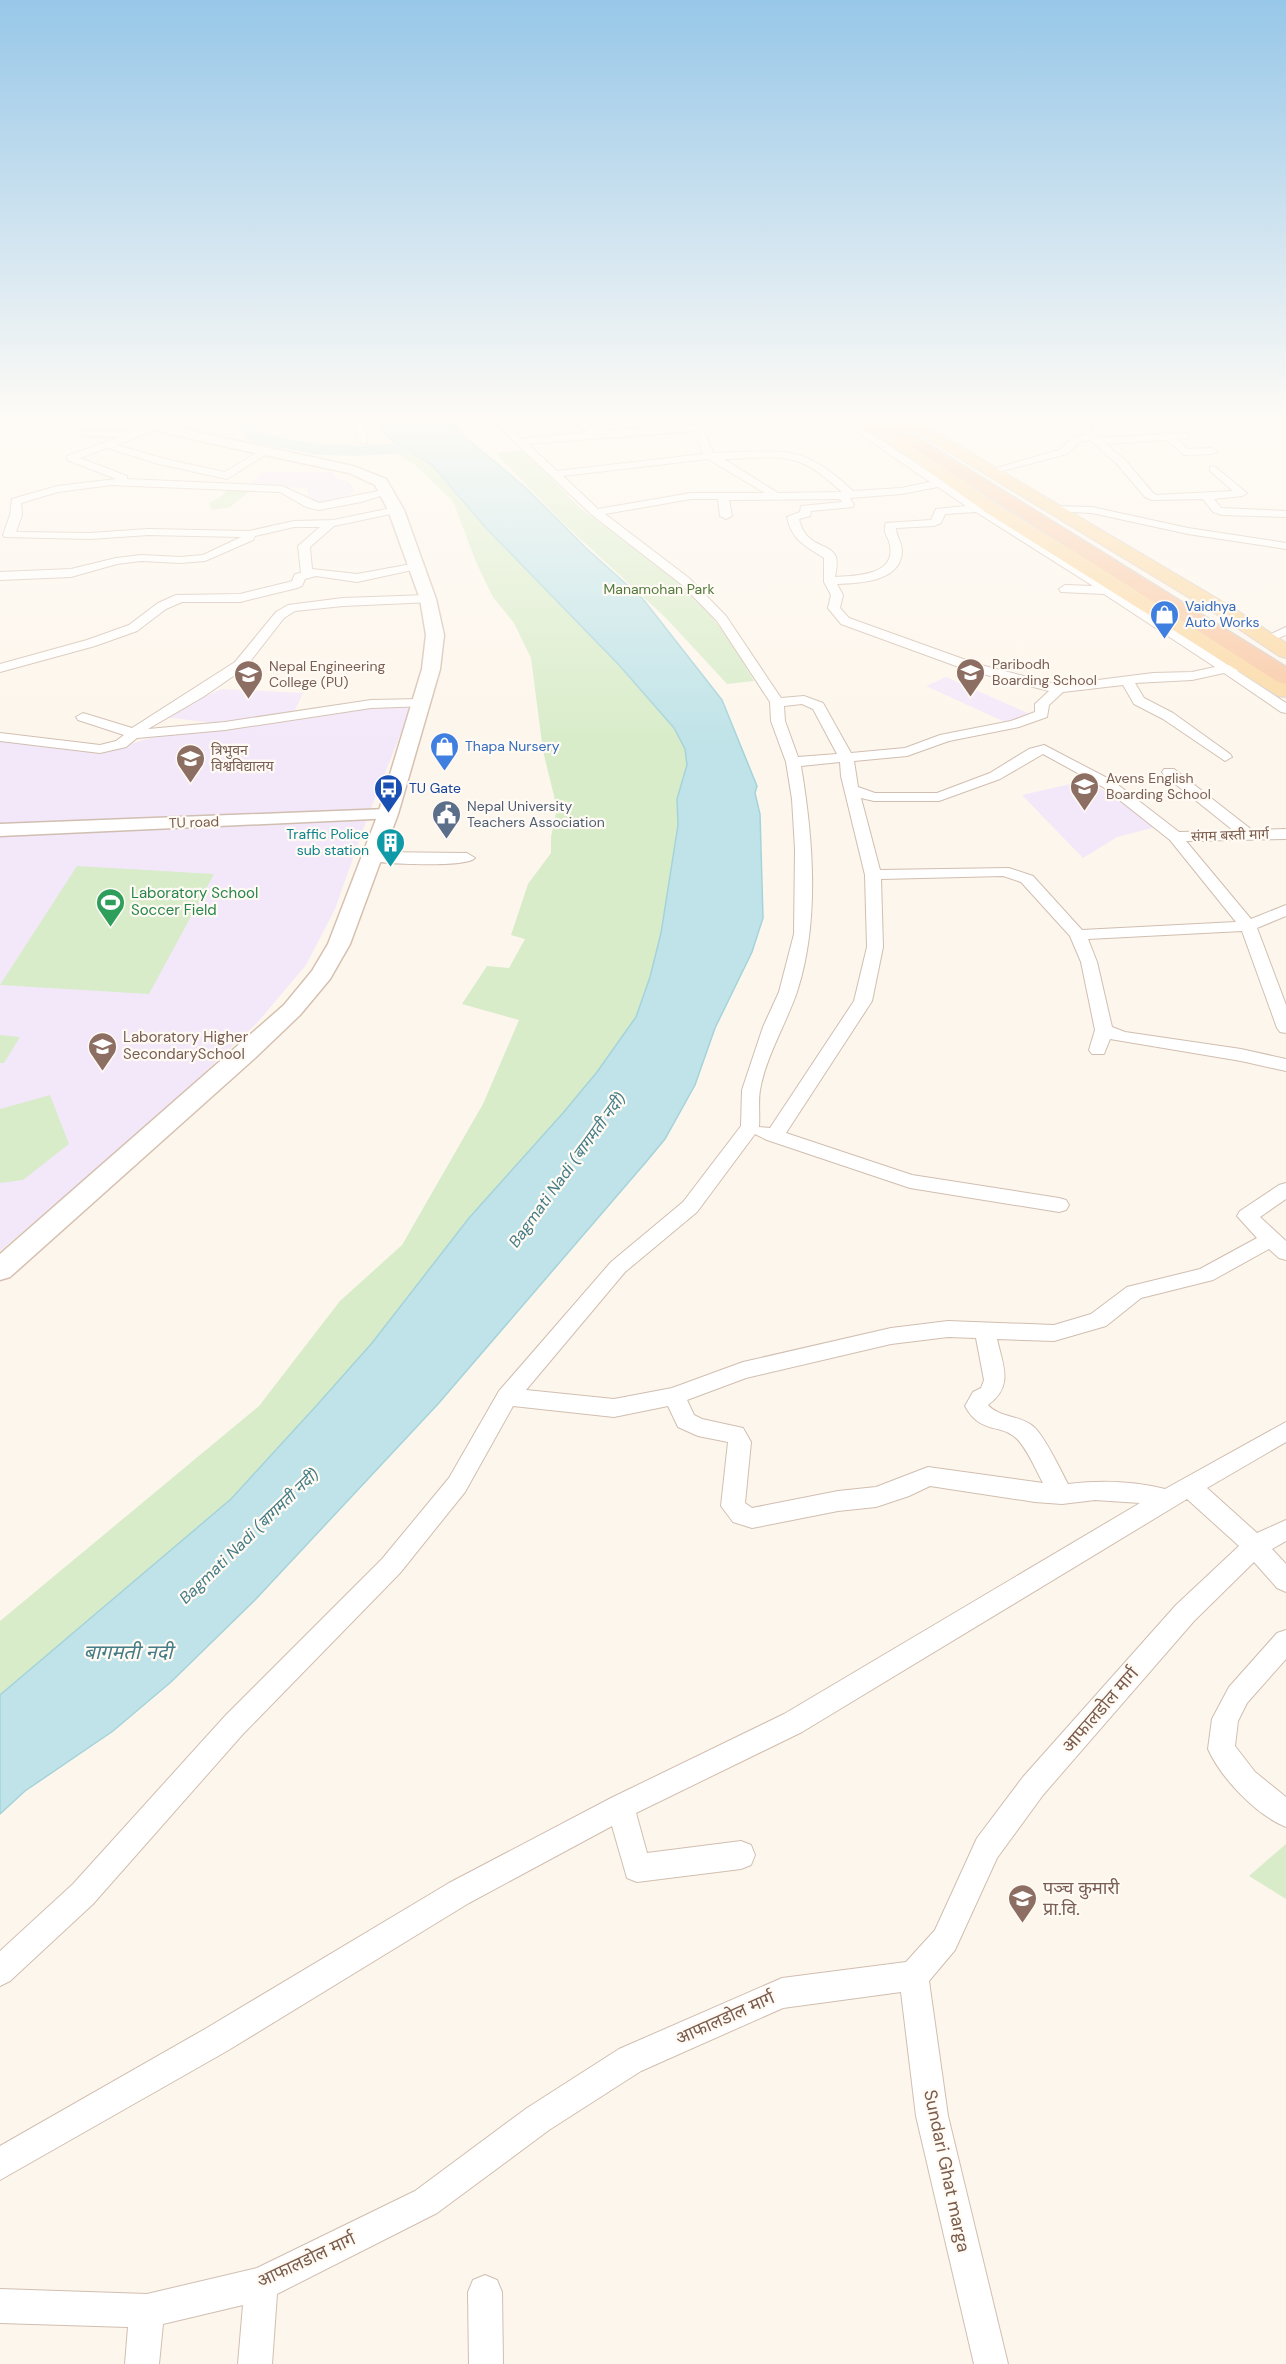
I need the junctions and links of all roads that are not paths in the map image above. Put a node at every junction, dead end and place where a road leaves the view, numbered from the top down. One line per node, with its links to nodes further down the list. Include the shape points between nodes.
1 (307, 524): 13 (street)
2 (329, 524): 17 (street, via 304,546)
3 (401, 524): 16 (main road)
4 (611, 524): 32 (street, via 685,581 722,619)
5 (794, 524): 19 (street, via 808,546 827,553)
6 (905, 524): 19 (street, via 890,525 889,535 896,547 889,569)
7 (1004, 524): 21 (street)
8 (1014, 524): 24 (main road)
9 (1051, 524): 28 (highway)
10 (1054, 524): 25 (highway)
11 (1081, 524): 23 (main road)
12 (1157, 524): 15 (street)
13 (249, 534): 14 (street); 18 (street, via 249,538 205,558 141,558 71,573)
14 (4, 535)
15 (1286, 546)
16 (417, 566): 17 (street, via 357,578); 22 (main road)
17 (307, 573): 26 (street, via 293,585 240,598 180,598 133,628)
18 (0, 576)
19 (830, 581): 30 (street, via 837,595 834,608 844,621 972,667)
20 (1065, 589): 21 (street)
21 (1106, 590): 27 (street)
22 (428, 599): 33 (main road, via 435,635); 36 (street, via 292,608 280,615 240,665)
23 (1281, 638)
24 (1246, 665): 27 (street); 31 (main road)
25 (1286, 667)
26 (0, 668)
27 (1226, 670): 29 (street); 34 (street)
28 (1286, 676)
29 (1128, 682): 30 (street); 38 (street, via 1145,705 1168,716)
30 (1059, 689): 39 (street, via 1042,704 1042,714 1030,719 945,738 907,752)
31 (1286, 691)
32 (777, 702): 39 (street, via 804,700 818,706); 40 (street, via 778,721)
33 (422, 703): 36 (street, via 371,704 225,726); 43 (main road)
34 (1286, 709)
35 (83, 717): 36 (street)
36 (135, 734): 37 (street, via 121,744 100,749)
37 (0, 737)
38 (1226, 757)
39 (847, 759): 40 (street); 42 (street)
40 (793, 762): 58 (street, via 803,849 802,934 789,992 772,1027 751,1090)
41 (1169, 772): 46 (street)
42 (852, 790): 47 (street, via 874,797 939,797 995,776 1044,749 1108,784); 50 (street)
43 (388, 814): 44 (street, TU road); 48 (main road)
44 (0, 830)
45 (1286, 834): 46 (street, संगम बस्ती मार्ग)
46 (1248, 835): 47 (street, संगम बस्ती मार्ग)
47 (1174, 837): 52 (street)
48 (372, 857): 49 (street); 63 (main road, via 339,944 322,974 292,1010)
49 (467, 858)
50 (873, 875): 53 (street, via 1004,871 1018,874); 59 (street, via 874,947 862,1001)
51 (1286, 910): 52 (street)
52 (1248, 927): 53 (street); 54 (street)
53 (1078, 935): 55 (street, via 1089,962)
54 (1286, 1028)
55 (1104, 1030): 56 (street); 57 (street, via 1122,1037)
56 (1098, 1050)
57 (1286, 1065)
58 (750, 1127): 59 (street); 66 (street, via 690,1207 618,1267)
59 (774, 1136): 61 (street, via 910,1181)
60 (1286, 1190): 62 (street, via 1246,1216)
61 (1059, 1205)
62 (1279, 1246): 64 (street, via 1206,1275 1134,1292 1098,1320 1054,1333)
63 (0, 1270)
64 (985, 1331): 65 (street, via 937,1330 830,1348 743,1370); 69 (street, via 995,1380 990,1393 976,1406 985,1417 1027,1434)
65 (674, 1396): 66 (street, via 614,1408); 69 (street, via 686,1421 735,1434 740,1442 733,1506 741,1515 752,1518 876,1497 928,1476)
66 (507, 1397): 77 (street, via 457,1485 392,1566 234,1725 83,1894)
67 (1286, 1431): 68 (street)
68 (1178, 1492): 69 (street, via 1095,1490); 71 (street); 74 (street, via 793,1723)
69 (1062, 1494)
70 (1286, 1530): 71 (street, आफालडोल मार्ग)
71 (1255, 1546): 72 (street); 78 (street, आफालडोल मार्ग, via 1185,1613 1033,1786 987,1848 945,1940)
72 (1286, 1581)
73 (1286, 1641): 75 (street, via 1238,1695 1225,1719 1221,1749 1245,1781)
74 (621, 1807): 76 (street, via 638,1868); 79 (street, via 459,1893 216,2040)
75 (1286, 1814)
76 (741, 1855)
77 (0, 1971)
78 (914, 1976): 80 (street, आफालडोल मार्ग, via 782,1993 630,2060 538,2119 426,2202); 87 (street, Sundari Ghat marga, via 932,2116)
79 (0, 2164)
80 (261, 2284): 83 (street, आफालडोल मार्ग); 85 (street)
81 (485, 2292): 86 (street)
82 (0, 2306): 83 (street, आफालडोल मार्ग)
83 (147, 2311): 84 (street)
84 (142, 2364)
85 (255, 2364)
86 (486, 2364)
87 (991, 2364)

